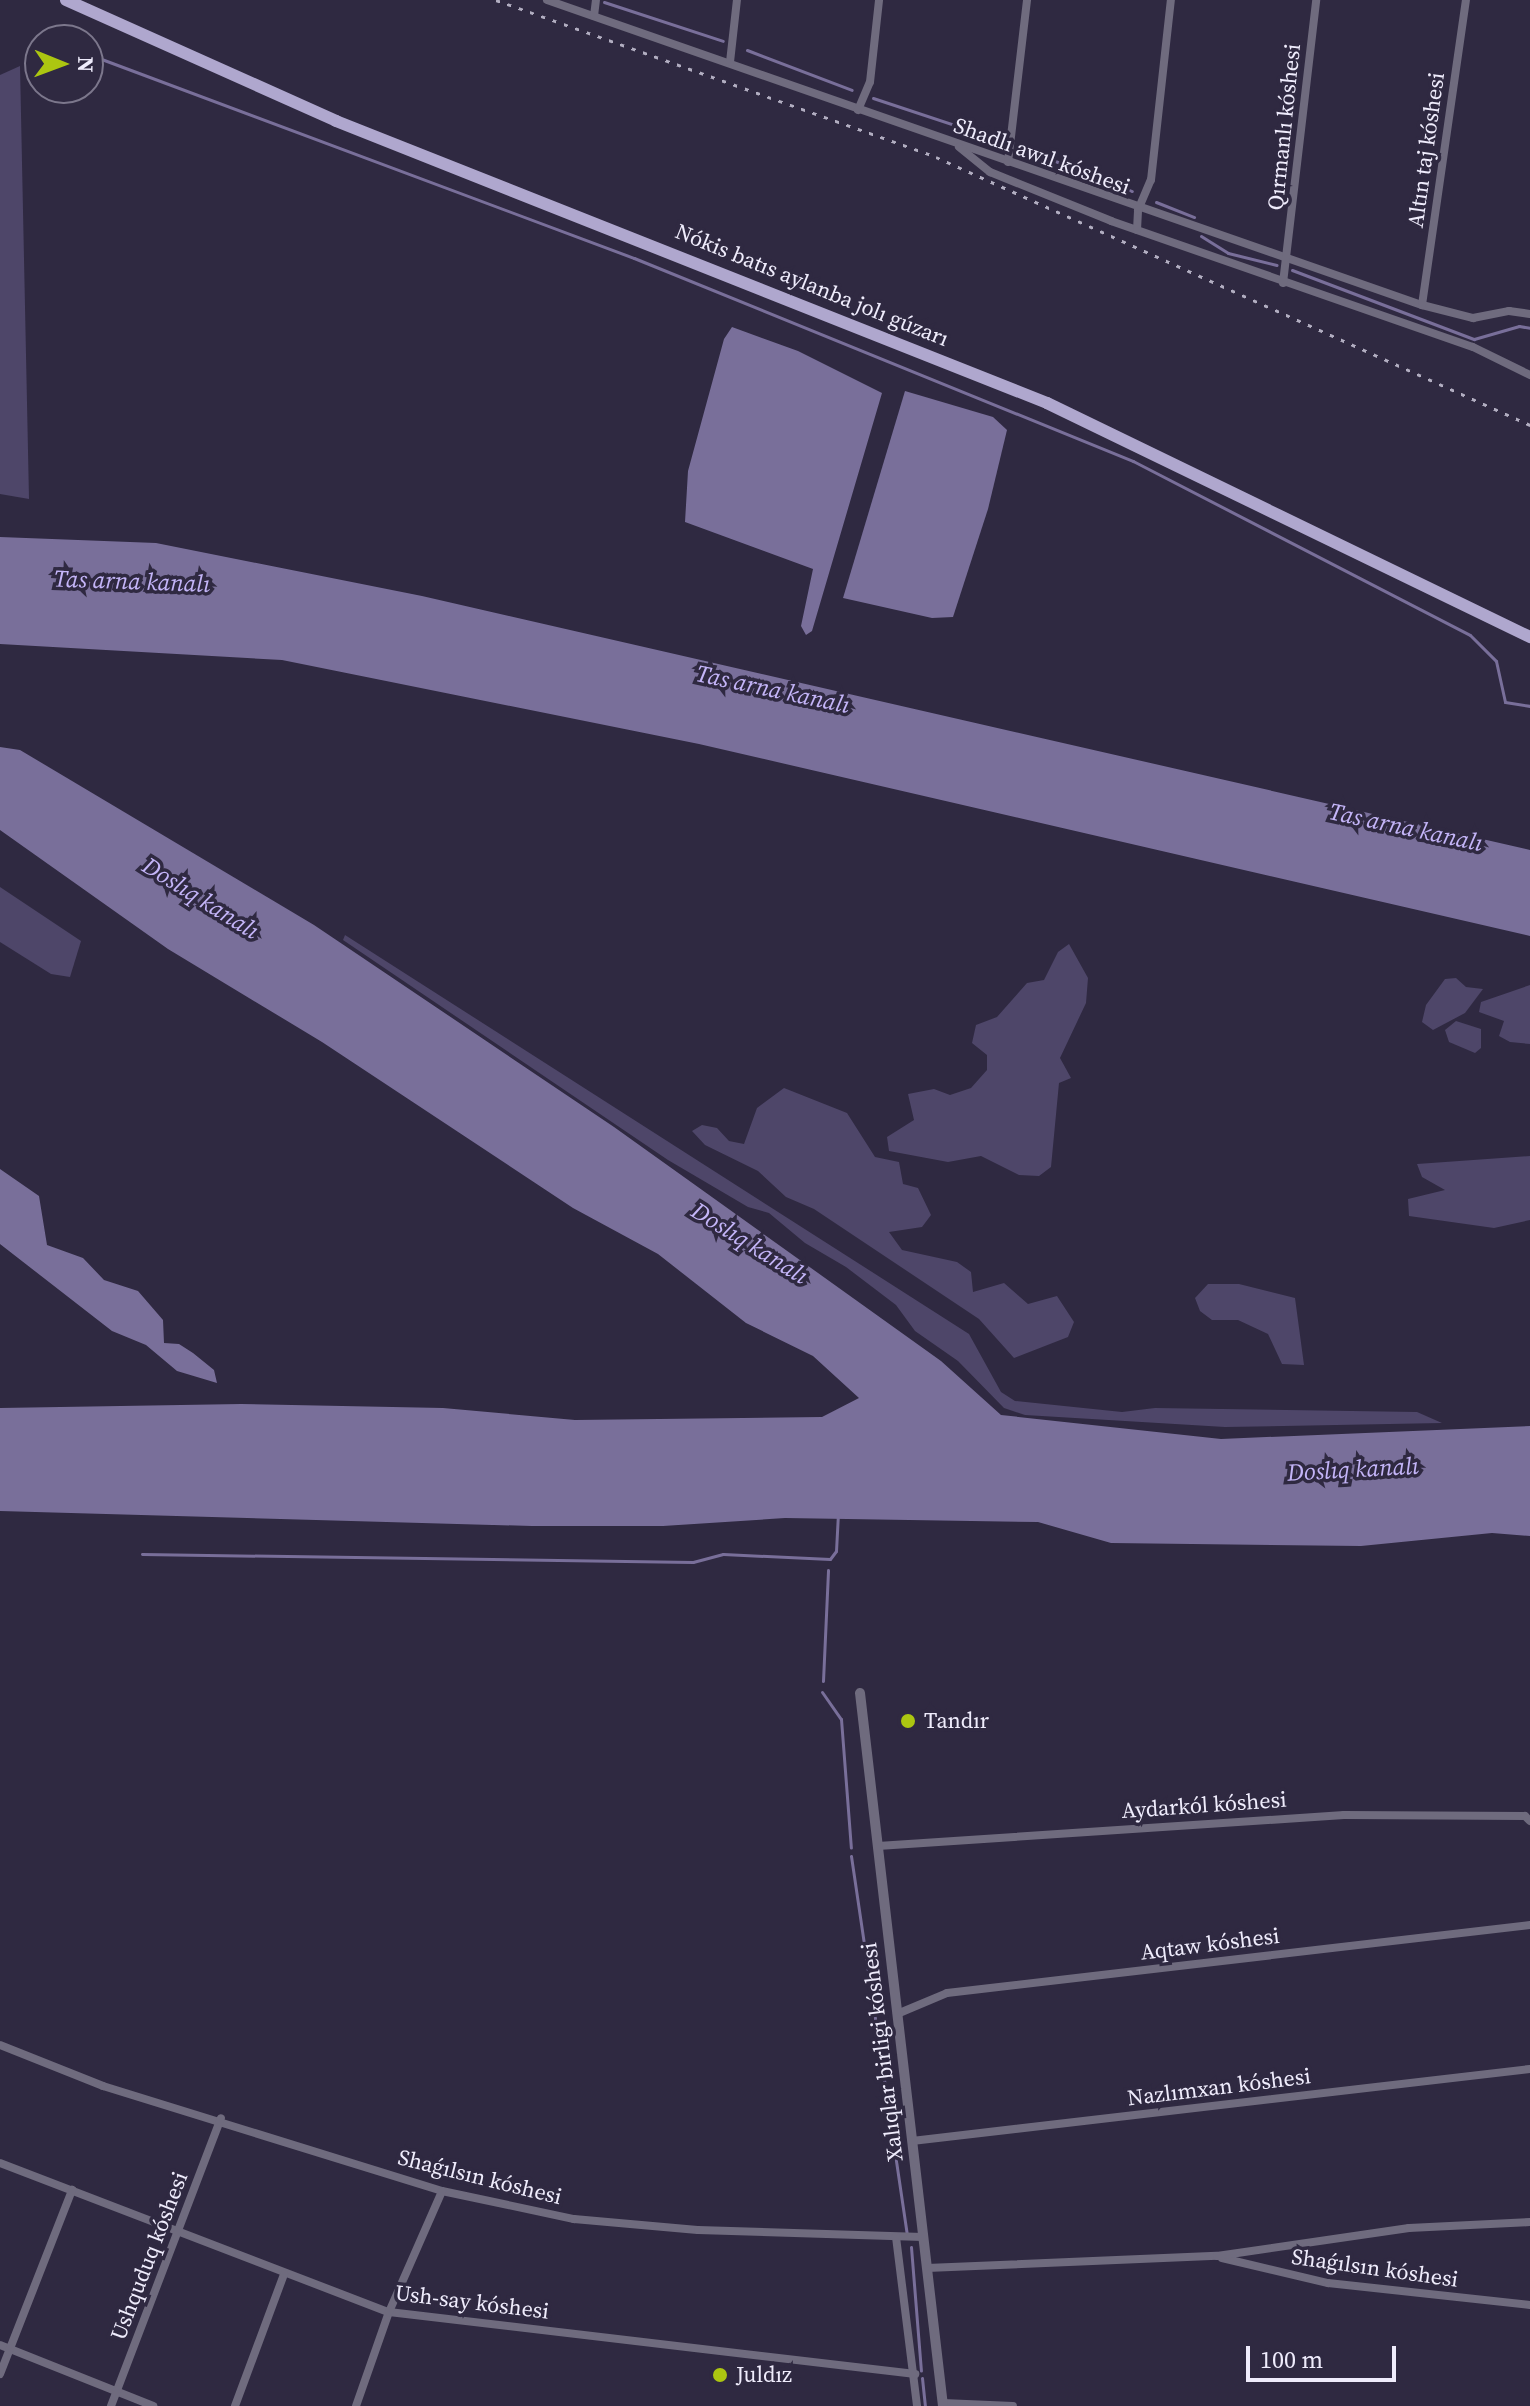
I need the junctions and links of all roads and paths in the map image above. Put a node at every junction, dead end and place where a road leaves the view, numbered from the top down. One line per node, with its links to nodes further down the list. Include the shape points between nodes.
1 (66, 0): 22 (main road, Nókis batıs aylanba jolı gúzarı, via 336,121 1047,403)
2 (547, 0): 10 (street, Shadlı awıl kóshesi)
3 (596, 0): 10 (street)
4 (737, 0): 11 (street)
5 (879, 0): 12 (street, via 870,82)
6 (1027, 0): 14 (street)
7 (1171, 0): 15 (street, via 1151,180)
8 (1316, 0): 17 (street, Qırmanlı kóshesi)
9 (1466, 0): 19 (street, Altın taj kóshesi)
10 (594, 16): 11 (street, Shadlı awıl kóshesi)
11 (730, 62): 12 (street, Shadlı awıl kóshesi)
12 (858, 110): 13 (street, Shadlı awıl kóshesi)
13 (956, 144): 14 (street, Shadlı awıl kóshesi); 16 (street, via 990,172)
14 (1008, 162): 15 (street, Shadlı awıl kóshesi)
15 (1138, 210): 16 (street); 17 (street, Shadlı awıl kóshesi)
16 (1137, 230): 18 (street)
17 (1289, 257): 18 (street, Qırmanlı kóshesi); 19 (street, Shadlı awıl kóshesi)
18 (1283, 283): 21 (street, via 1473,347)
19 (1422, 305): 20 (street, Shadlı awıl kóshesi, via 1473,318 1509,311)
20 (1530, 314)
21 (1530, 375)
22 (1530, 637)
23 (860, 1693): 25 (street, Xalıqlar birligi kóshesi)
24 (1530, 1821): 25 (street, Aydarkól kóshesi, via 1525,1816 1344,1815)
25 (878, 1846): 27 (street, Xalıqlar birligi kóshesi)
26 (1530, 1925): 27 (street, Aqtaw kóshesi, via 947,1993)
27 (897, 2014): 31 (street, Xalıqlar birligi kóshesi)
28 (0, 2045): 30 (street, Shaǵılsın kóshesi, via 103,2086)
29 (1530, 2069): 31 (street, Nazlımxan kóshesi)
30 (221, 2118): 34 (street, Shaǵılsın kóshesi); 36 (street, Ushquduq kóshesi)
31 (912, 2141): 38 (street, Xalıqlar birligi kóshesi)
32 (0, 2163): 33 (street, Ush-say kóshesi)
33 (72, 2190): 36 (street, Ush-say kóshesi); 45 (street)
34 (442, 2191): 37 (street, Shaǵılsın kóshesi, via 574,2219 698,2230); 43 (street)
35 (1530, 2222): 39 (street, Shaǵılsın kóshesi, via 1409,2228)
36 (177, 2232): 41 (street, Ush-say kóshesi); 48 (street, Ushquduq kóshesi)
37 (896, 2237): 38 (street, Shaǵılsın kóshesi); 47 (street)
38 (923, 2237): 40 (street, Xalıqlar birligi kóshesi)
39 (1217, 2256): 40 (street, Shaǵılsın kóshesi); 42 (street, Shaǵılsın kóshesi, via 1328,2283)
40 (927, 2268): 49 (street, Xalıqlar birligi kóshesi)
41 (284, 2274): 43 (street, Ush-say kóshesi); 52 (street)
42 (1530, 2305)
43 (389, 2312): 47 (street, Ush-say kóshesi); 53 (street)
44 (0, 2345): 45 (street)
45 (10, 2349): 46 (street); 48 (street)
46 (0, 2374)
47 (915, 2374): 54 (street)
48 (116, 2391): 50 (street, Ushquduq kóshesi); 51 (street)
49 (943, 2404): 55 (street)
50 (111, 2406)
51 (153, 2406)
52 (235, 2406)
53 (356, 2406)
54 (917, 2406)
55 (1013, 2406)

